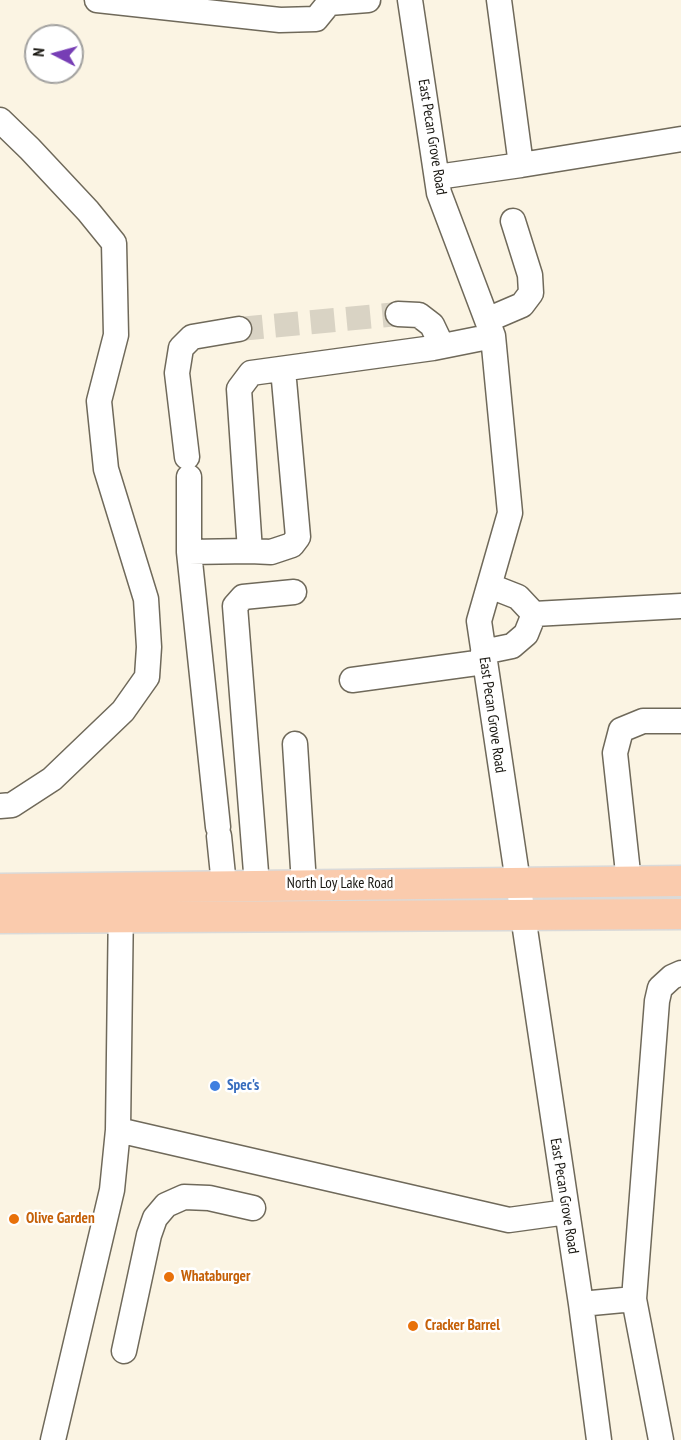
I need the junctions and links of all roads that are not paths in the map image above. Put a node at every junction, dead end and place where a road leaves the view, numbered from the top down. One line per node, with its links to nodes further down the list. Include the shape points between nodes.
1 (97, 0): 5 (street, via 280,20 316,19)
2 (368, 0): 5 (street)
3 (411, 0): 9 (street, East Pecan Grove Road)
4 (500, 0): 8 (street)
5 (329, 2)
6 (0, 120): 26 (street, via 114,243 116,335 99,401 106,470 146,599 149,647 147,677 123,711 52,779 12,805)
7 (681, 139): 8 (street)
8 (521, 165): 9 (street)
9 (437, 177): 12 (street, East Pecan Grove Road, via 439,193)
10 (513, 221): 12 (street, via 530,275 531,293)
11 (398, 314): 14 (street, via 419,315 432,325)
12 (490, 328): 14 (street); 18 (street, East Pecan Grove Road, via 510,513)
13 (239, 329): 17 (street, via 192,337 181,348 177,373 188,467)
14 (442, 346): 15 (street)
15 (283, 369): 16 (street, via 251,373 239,389); 16 (street, via 298,537 292,545 271,552)
16 (250, 551): 17 (street)
17 (189, 552): 31 (street)
18 (490, 585): 21 (street, via 518,597); 22 (street, East Pecan Grove Road, via 479,621)
19 (294, 592): 32 (street, via 243,597 235,606)
20 (681, 606): 21 (street)
21 (534, 614): 22 (street, via 526,634 512,646)
22 (484, 657): 23 (street); 29 (street, East Pecan Grove Road)
23 (352, 680)
24 (681, 721): 28 (street, via 643,721 621,730 615,753)
25 (295, 744): 30 (street)
26 (0, 806)
27 (681, 881): 28 (main road, North Loy Lake Road)
28 (629, 882): 29 (main road, North Loy Lake Road)
29 (517, 883): 30 (main road, North Loy Lake Road); 35 (street, East Pecan Grove Road)
30 (304, 884): 32 (main road, North Loy Lake Road)
31 (224, 885): 32 (main road, North Loy Lake Road); 34 (main road, North Loy Lake Road)
32 (256, 885)
33 (0, 889): 34 (main road, North Loy Lake Road)
34 (121, 902): 35 (main road, North Loy Lake Road); 37 (main road, North Loy Lake Road); 39 (street)
35 (522, 914): 36 (main road, North Loy Lake Road); 41 (street, East Pecan Grove Road)
36 (681, 914)
37 (0, 918)
38 (681, 973): 42 (street, via 660,988 657,1001)
39 (118, 1130): 41 (street, via 509,1220); 45 (street, via 112,1190)
40 (253, 1208): 44 (street, via 184,1197 166,1205 155,1218 149,1235)
41 (567, 1212): 43 (street, East Pecan Grove Road)
42 (634, 1299): 43 (street); 47 (street)
43 (581, 1304): 46 (street, East Pecan Grove Road)
44 (124, 1351)
45 (53, 1440)
46 (599, 1440)
47 (661, 1440)

